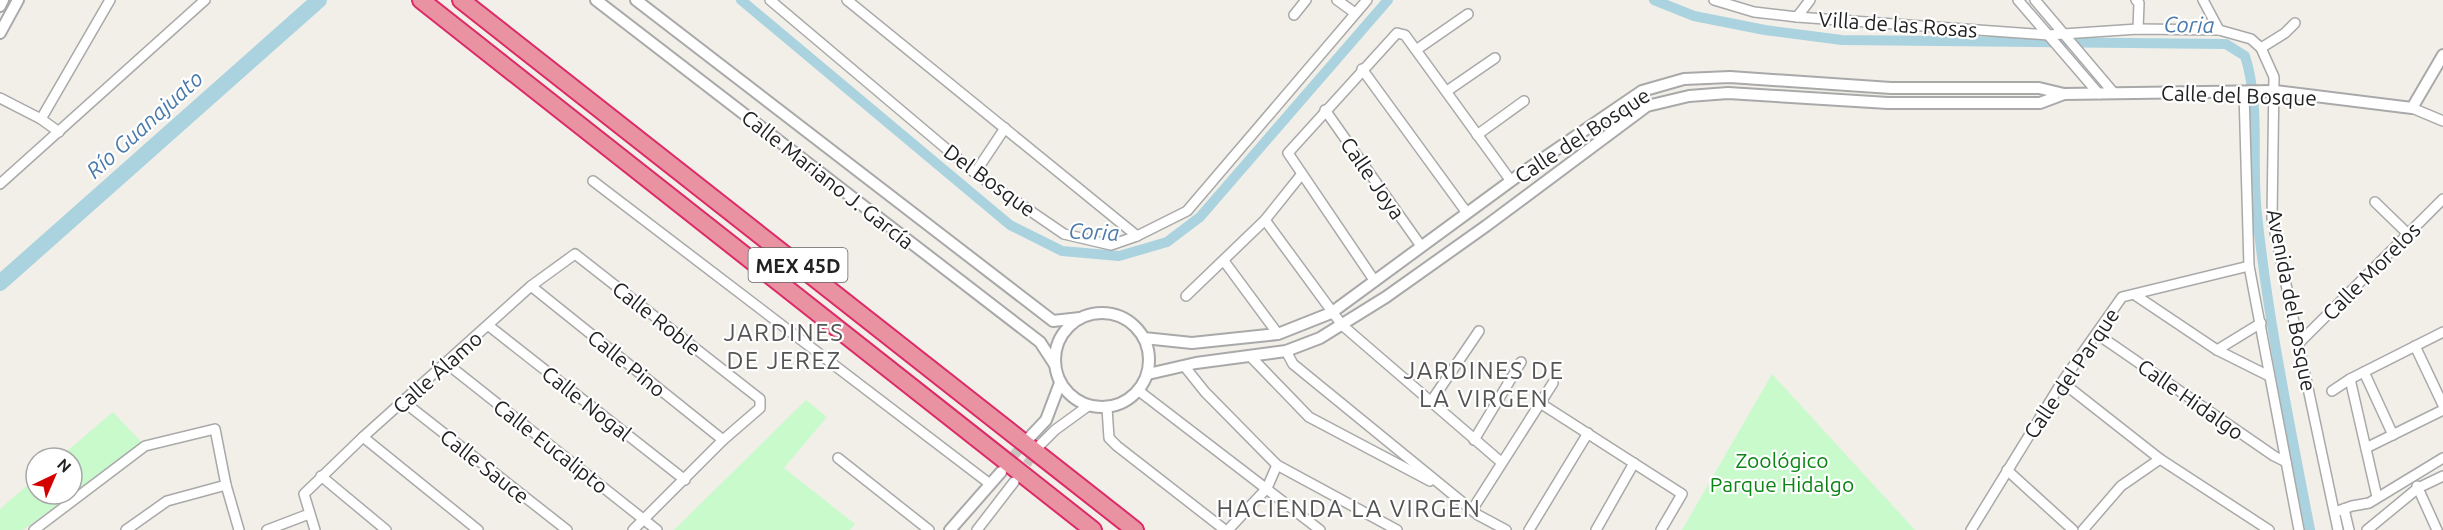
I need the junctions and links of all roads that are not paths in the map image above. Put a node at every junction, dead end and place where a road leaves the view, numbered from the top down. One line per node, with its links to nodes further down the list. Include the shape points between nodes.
1 (3, 0): 20 (street)
2 (18, 0): 28 (street)
3 (110, 0): 47 (street)
4 (205, 0): 50 (street)
5 (421, 0): 152 (highway, MEX 45D)
6 (461, 0): 153 (highway, MEX 45D)
7 (596, 0): 88 (street, Calle Mariano J. García, via 1040,342)
8 (636, 0): 72 (street, Calle Mariano J. García, via 1053,321)
9 (770, 0): 52 (street, Del Bosque)
10 (847, 0): 49 (street)
11 (1306, 0): 23 (street)
12 (1337, 0): 21 (street)
13 (1367, 0): 21 (street, Del Bosque)
14 (1810, 0): 24 (street)
15 (2018, 0): 29 (street)
16 (2035, 0): 30 (street)
17 (2136, 0): 26 (street)
18 (1717, 1): 24 (street, Villa de las Rosas, via 1754,12)
19 (2205, 1): 27 (street)
20 (0, 6)
21 (1355, 13): 62 (street, Del Bosque, via 1186,211)
22 (1468, 14): 33 (street)
23 (1294, 15)
24 (1797, 17): 29 (street, Villa de las Rosas)
25 (2295, 23): 32 (street)
26 (2138, 29): 27 (street, Villa de las Rosas); 30 (street, Villa de las Rosas)
27 (2219, 30): 31 (street, Villa de las Rosas)
28 (0, 33)
29 (2051, 38): 30 (street, Villa de las Rosas); 42 (street)
30 (2068, 38): 38 (street)
31 (2251, 39): 32 (street, Avenida del Bosque)
32 (2261, 48): 40 (street, Avenida del Bosque, via 2274,77)
33 (1416, 50): 36 (street, via 1405,35 1397,33); 37 (street)
34 (2443, 55): 45 (street)
35 (1495, 58): 37 (street)
36 (1362, 69): 46 (street); 59 (street)
37 (1447, 91): 51 (street)
38 (2113, 92): 39 (street, Calle del Bosque); 42 (street, Calle del Bosque)
39 (2252, 92): 40 (street, Calle del Bosque); 66 (street)
40 (2275, 92): 45 (street, Calle del Bosque); 81 (street, Avenida del Bosque, via 2272,218)
41 (2064, 94): 42 (street, Calle del Bosque); 55 (street, Calle del Bosque, via 2039,88 1891,88 1730,77 1684,80 1642,91); 74 (street, Calle del Bosque, via 2040,103 1888,103 1728,93 1689,96 1647,106 1486,226)
42 (2099, 94)
43 (0, 98): 47 (street)
44 (1524, 101): 51 (street)
45 (2412, 108): 48 (street)
46 (1324, 110): 53 (street, via 1287,153); 63 (street, Calle Joya)
47 (41, 119): 50 (street)
48 (2443, 122)
49 (1005, 128): 52 (street); 62 (street)
50 (59, 132): 56 (street)
51 (1478, 135): 55 (street)
52 (975, 173): 62 (street, Del Bosque, via 1064,234 1111,245)
53 (1301, 175): 60 (street); 67 (street)
54 (593, 181): 127 (street)
55 (1511, 181): 59 (street, Calle del Bosque)
56 (0, 184)
57 (2375, 202): 61 (street)
58 (2441, 205): 61 (street, Calle Morelos)
59 (1467, 213): 63 (street, Calle del Bosque)
60 (1265, 219): 65 (street); 71 (street)
61 (2408, 234): 81 (street, Calle Morelos)
62 (1137, 236)
63 (1421, 246): 67 (street, Calle del Bosque)
64 (575, 254): 68 (street, Calle Álamo); 109 (street, Calle Roble, via 760,399 760,408)
65 (1224, 261): 70 (street); 78 (street)
66 (2249, 266): 69 (street, Calle del Parque); 73 (street)
67 (1374, 280): 71 (street, Calle del Bosque)
68 (531, 286): 75 (street, Calle Álamo); 109 (street, Calle Pino)
69 (2134, 295): 79 (street, Calle del Parque, via 2122,297); 83 (street)
70 (1186, 296)
71 (1331, 313): 74 (street); 78 (street, Calle del Bosque)
72 (1080, 318): 80 (street, via 1097,313 1116,315 1132,324); 88 (street, via 1065,330 1056,346)
73 (2261, 323): 83 (street); 92 (street)
74 (1342, 325): 84 (street, Calle del Bosque); 100 (street)
75 (489, 326): 87 (street, Calle Álamo); 125 (street, Calle Nogal)
76 (1479, 332): 100 (street)
77 (2443, 332): 82 (street)
78 (1278, 334): 80 (street, Calle del Bosque, via 1192,344)
79 (2097, 334): 95 (street, Calle del Parque); 117 (street, Calle Hidalgo)
80 (1144, 338): 91 (street, via 1150,356)
81 (2299, 343): 135 (street, Avenida del Bosque)
82 (2415, 346): 90 (street); 104 (street)
83 (2217, 350): 92 (street)
84 (1286, 351): 85 (street, Calle del Bosque); 131 (street, via 1293,364)
85 (1250, 356): 89 (street, Calle del Bosque); 131 (street, via 1309,417)
86 (1521, 362): 110 (street)
87 (446, 363): 99 (street, Calle Álamo); 137 (street, Calle Eucalipto)
88 (1055, 365): 94 (street)
89 (1185, 367): 91 (street, Calle del Bosque); 119 (street)
90 (2364, 372): 93 (street); 106 (street)
91 (1148, 374): 97 (street)
92 (2269, 376): 117 (street)
93 (2350, 379): 98 (street); 112 (street)
94 (1060, 382): 102 (street, via 1072,397); 108 (street, via 1046,420)
95 (2062, 382): 115 (street); 120 (street, Calle del Parque)
96 (1553, 383): 101 (street)
97 (1139, 391): 103 (street, via 1125,402); 129 (street)
98 (2332, 391)
99 (404, 402): 107 (street, Calle Álamo); 146 (street, Calle Sauce)
100 (1430, 403): 110 (street)
101 (1540, 403): 105 (street); 116 (street)
102 (1088, 406): 103 (street); 111 (street)
103 (1107, 408): 154 (street, via 1109,438)
104 (2443, 408): 106 (street)
105 (1588, 433): 118 (street); 158 (street)
106 (2393, 435): 112 (street)
107 (363, 438): 123 (street, Calle Álamo); 145 (street)
108 (1029, 438)
109 (723, 440): 125 (street)
110 (1474, 440): 116 (street)
111 (1040, 445)
112 (2366, 448): 132 (street)
113 (838, 458): 149 (street)
114 (2443, 458): 122 (street)
115 (2160, 459): 163 (street, via 2121,486); 164 (street)
116 (1502, 462): 134 (street)
117 (2286, 462): 165 (street)
118 (1634, 463): 159 (street); 160 (street, via 1682,494)
119 (1277, 465): 129 (street); 156 (street)
120 (2007, 470): 161 (street, Calle del Parque); 162 (street)
121 (1001, 472): 127 (street)
122 (2413, 475): 130 (street); 132 (street)
123 (321, 476): 136 (street, Calle Álamo, via 304,494); 144 (street)
124 (2443, 476): 130 (street)
125 (685, 480): 137 (street)
126 (1014, 482): 151 (street)
127 (990, 484): 150 (street)
128 (226, 485): 139 (street, via 215,429 145,446); 140 (street, via 167,501); 141 (street)
129 (1267, 488): 154 (street); 155 (street)
130 (2418, 488): 168 (street); 169 (street)
131 (1448, 490): 134 (street)
132 (2377, 497): 133 (street, via 2369,503)
133 (2344, 508): 135 (street); 167 (street)
134 (1472, 510): 138 (street)
135 (2334, 512): 166 (street, Avenida del Bosque)
136 (309, 514): 142 (street); 143 (street)
137 (644, 519): 147 (street); 148 (street, Calle Eucalipto)
138 (1488, 526): 157 (street)
139 (34, 530)
140 (126, 530)
141 (239, 530)
142 (267, 530)
143 (315, 530)
144 (386, 530)
145 (478, 530)
146 (567, 530)
147 (633, 530)
148 (657, 530)
149 (929, 530)
150 (950, 530)
151 (977, 530)
152 (1093, 530)
153 (1135, 530)
154 (1226, 530)
155 (1320, 530)
156 (1397, 530)
157 (1506, 530)
158 (1529, 530)
159 (1596, 530)
160 (1661, 530)
161 (1971, 530)
162 (2073, 530)
163 (2083, 530)
164 (2270, 530)
165 (2300, 530)
166 (2338, 530)
167 (2349, 530)
168 (2367, 530)
169 (2437, 530)

